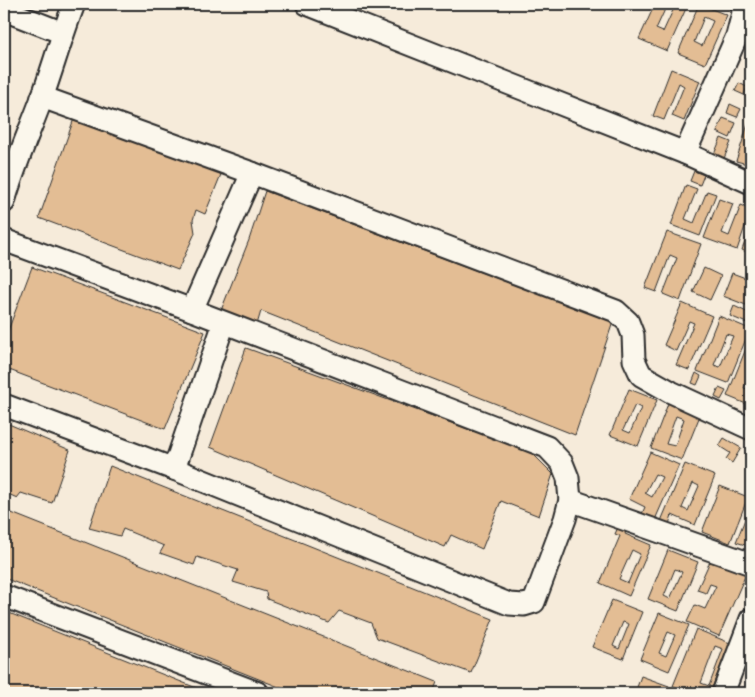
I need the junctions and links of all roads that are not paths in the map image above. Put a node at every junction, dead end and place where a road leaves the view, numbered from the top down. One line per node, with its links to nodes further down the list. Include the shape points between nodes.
1 (74, 4): 5 (street)
2 (742, 4): 7 (street, via 737,36)
3 (313, 5): 7 (street)
4 (4, 10): 5 (street)
5 (63, 33): 6 (street)
6 (42, 97): 8 (street); 10 (street)
7 (685, 152): 9 (street)
8 (252, 173): 12 (street); 15 (street, via 616,311 631,329 634,360 641,375)
9 (751, 183)
10 (4, 202)
11 (4, 240): 12 (street)
12 (192, 310): 13 (street)
13 (224, 322): 16 (street); 17 (street, via 547,446 562,463 568,478)
14 (4, 406): 16 (street)
15 (751, 429)
16 (174, 469): 17 (street, via 510,604 534,602)
17 (570, 500): 18 (street)
18 (751, 564)
19 (4, 596): 21 (street)
20 (751, 619): 22 (street)
21 (258, 693)
22 (723, 693)

